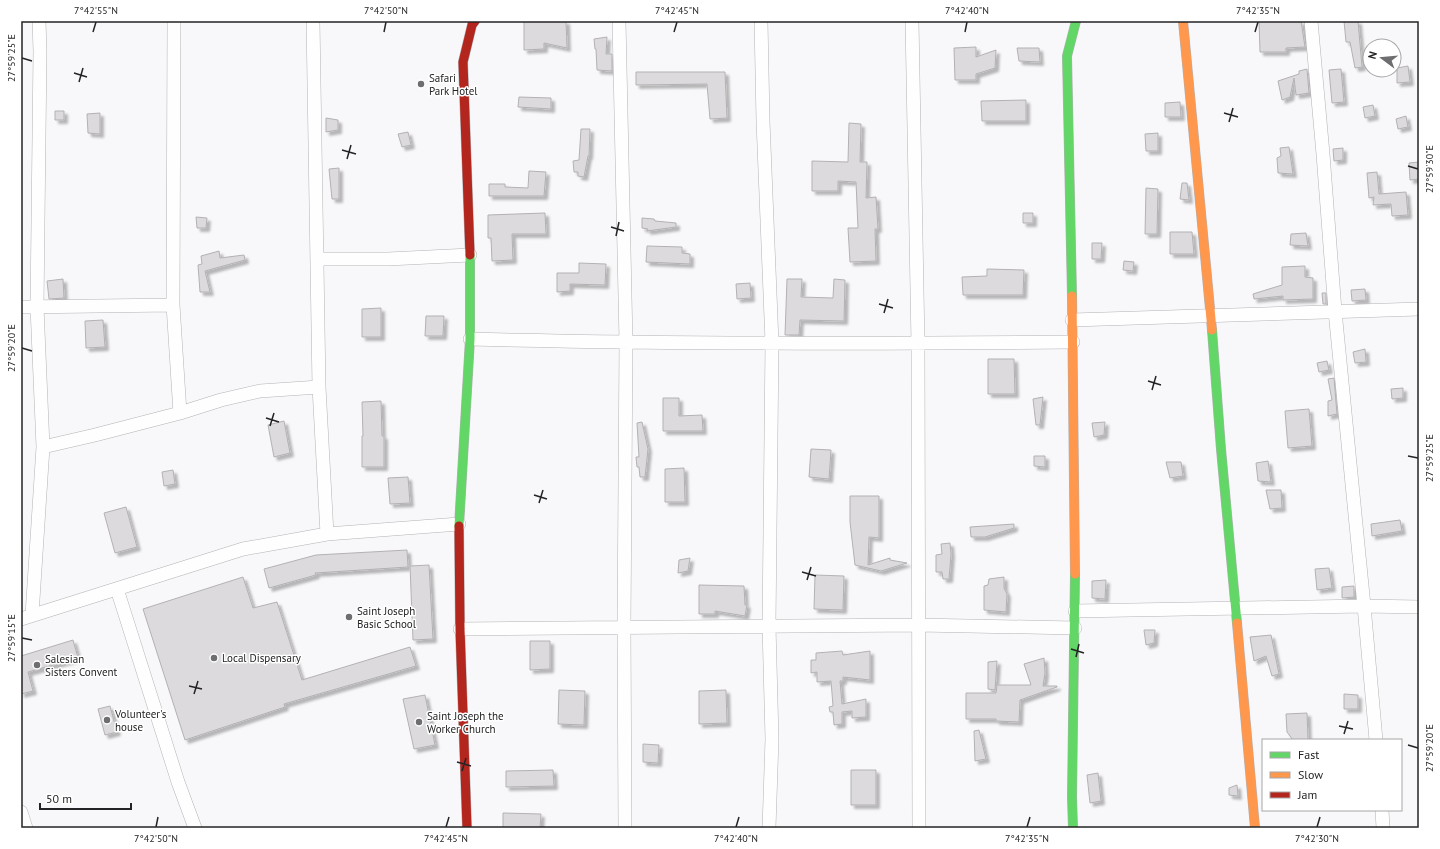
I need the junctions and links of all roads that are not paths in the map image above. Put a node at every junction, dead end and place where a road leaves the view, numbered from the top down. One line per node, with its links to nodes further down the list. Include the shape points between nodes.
1 (39, 21): 15 (street)
2 (174, 21): 13 (street)
3 (313, 21): 12 (street)
4 (476, 21): 11 (street, via 472,25 463,62)
5 (619, 21): 21 (street)
6 (761, 21): 23 (street)
7 (912, 21): 24 (street)
8 (1076, 21): 19 (street, via 1067,56)
9 (1184, 21): 18 (street)
10 (1311, 21): 17 (street)
11 (470, 255): 12 (street); 20 (street)
12 (317, 259): 25 (street)
13 (173, 305): 15 (street); 26 (street)
14 (21, 307): 15 (street)
15 (37, 307): 27 (street)
16 (1419, 309): 17 (street)
17 (1335, 311): 18 (street); 31 (street)
18 (1211, 316): 19 (street); 33 (street)
19 (1072, 320): 22 (street)
20 (470, 339): 21 (street); 28 (street)
21 (626, 342): 23 (street); 38 (street)
22 (1073, 342): 24 (street); 34 (street)
23 (772, 343): 24 (street); 37 (street)
24 (918, 344): 36 (street)
25 (320, 387): 26 (street, via 260,391); 29 (street)
26 (180, 413): 27 (street)
27 (43, 447): 35 (street)
28 (459, 524): 29 (street); 40 (street)
29 (327, 534): 30 (street, via 243,549)
30 (117, 589): 35 (street); 45 (street)
31 (1364, 606): 32 (street); 33 (street); 41 (street)
32 (1419, 607)
33 (1236, 609): 34 (street); 51 (street)
34 (1075, 611): 39 (street)
35 (27, 617)
36 (919, 624): 37 (street); 39 (street); 49 (street)
37 (769, 626): 38 (street); 48 (street, via 772,739)
38 (624, 627): 40 (street); 47 (street)
39 (1075, 628): 50 (street)
40 (460, 629): 46 (street)
41 (1376, 739)
42 (1382, 811): 52 (street)
43 (21, 812): 44 (street)
44 (26, 828)
45 (195, 828)
46 (467, 828)
47 (625, 828)
48 (770, 828)
49 (919, 828)
50 (1073, 828)
51 (1255, 828)
52 (1383, 828)

